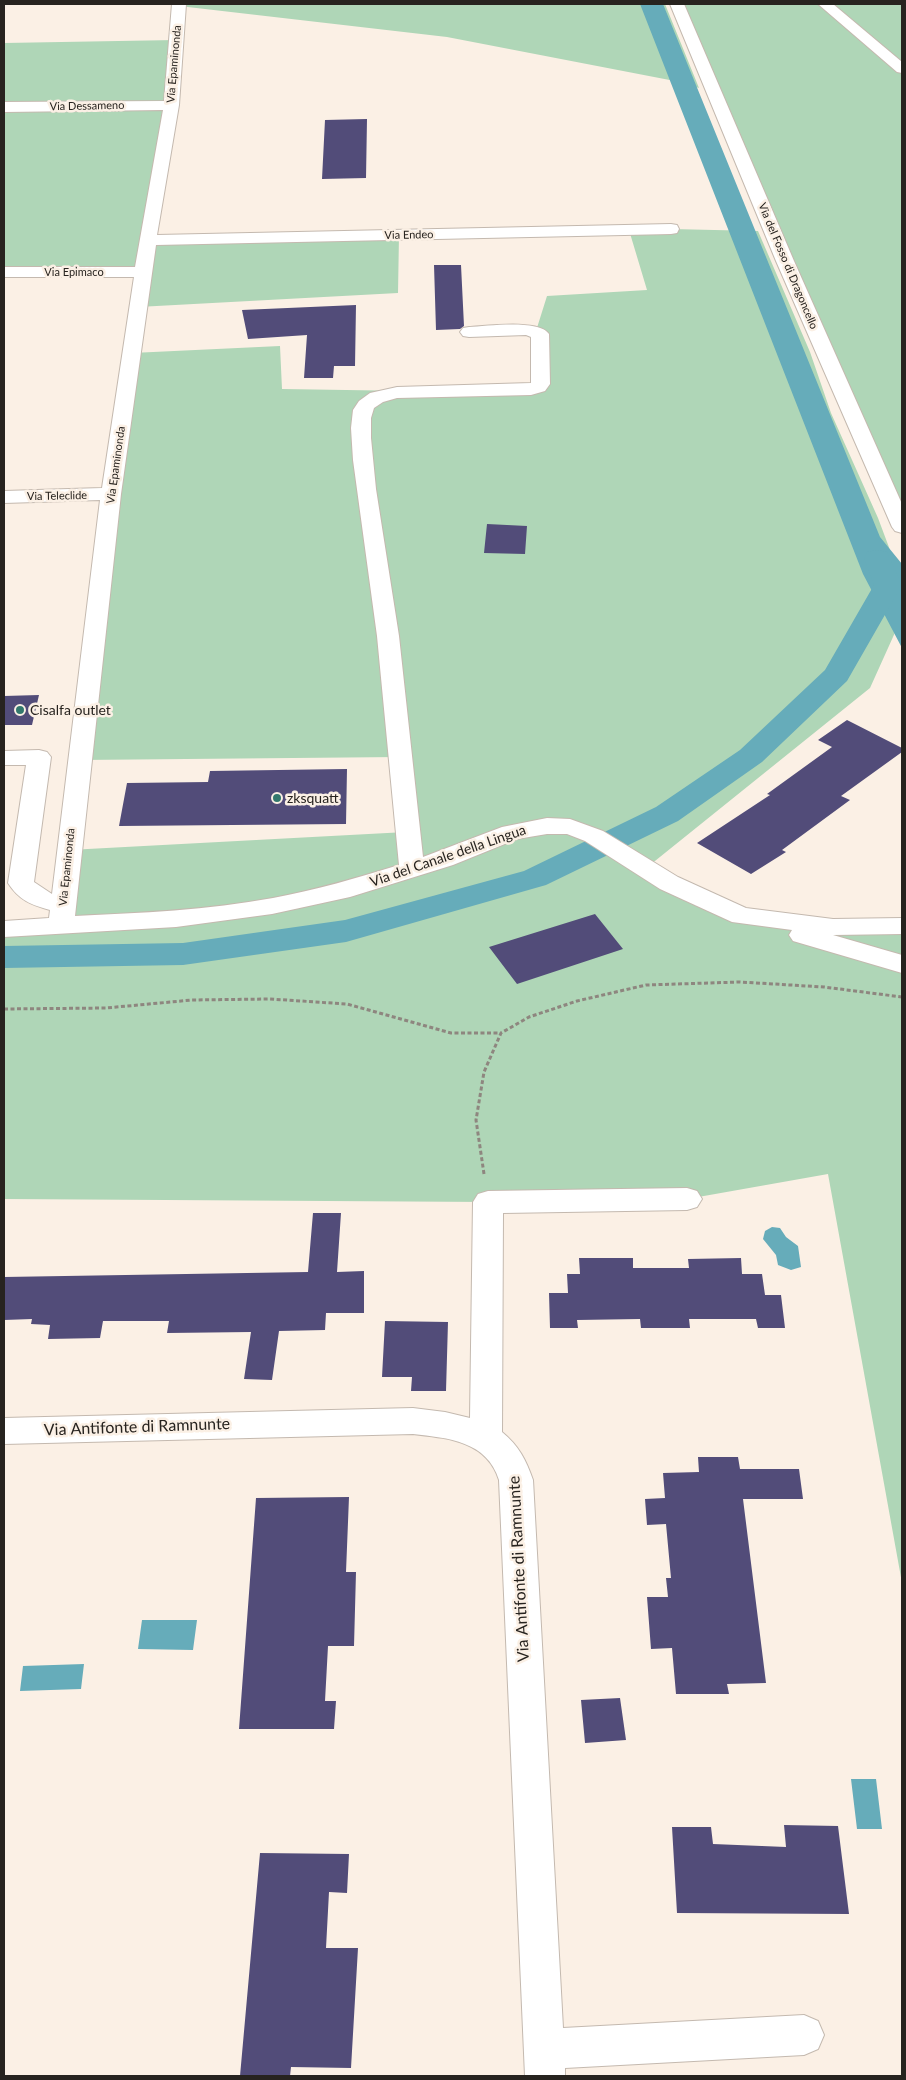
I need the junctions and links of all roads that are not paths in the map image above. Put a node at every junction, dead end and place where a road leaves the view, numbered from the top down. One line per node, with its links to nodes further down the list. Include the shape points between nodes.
1 (179, 4): 5 (street, Via Epaminonda)
2 (677, 4): 14 (street, Via del Fosso di Dragoncello)
3 (825, 4): 4 (street)
4 (902, 69)
5 (171, 105): 6 (street, Via Dessameno); 8 (street, Via Epaminonda)
6 (4, 107)
7 (670, 229): 8 (street, Via Endeo)
8 (148, 240): 10 (street, Via Epaminonda)
9 (4, 272): 10 (street, Via Epimaco)
10 (144, 272): 12 (street, Via Epaminonda)
11 (469, 332): 16 (street, via 527,330 540,334 541,384 531,389 390,394 369,401 362,418 362,455 388,636)
12 (111, 494): 13 (street, Via Teleclide); 18 (street, Via Epaminonda)
13 (4, 497)
14 (902, 527)
15 (4, 758): 17 (street, via 40,757)
16 (412, 870): 18 (street, Via del Canale della Lingua, via 341,892 263,908 176,919); 19 (street, Via del Canale della Lingua, via 518,830 547,826 570,828 594,836 676,887)
17 (12, 877): 18 (street)
18 (62, 916): 21 (street, Via del Canale della Lingua)
19 (741, 916): 20 (street, Via del Canale della Lingua, via 833,927); 22 (street)
20 (902, 926)
21 (4, 929)
22 (902, 964)
23 (687, 1199): 25 (street, via 488,1202)
24 (4, 1431): 25 (street, Via Antifonte di Ramnunte, via 399,1420 441,1424)
25 (486, 1437): 27 (street, Via Antifonte di Ramnunte, via 506,1454 516,1480)
26 (804, 2035): 27 (street)
27 (544, 2063)

